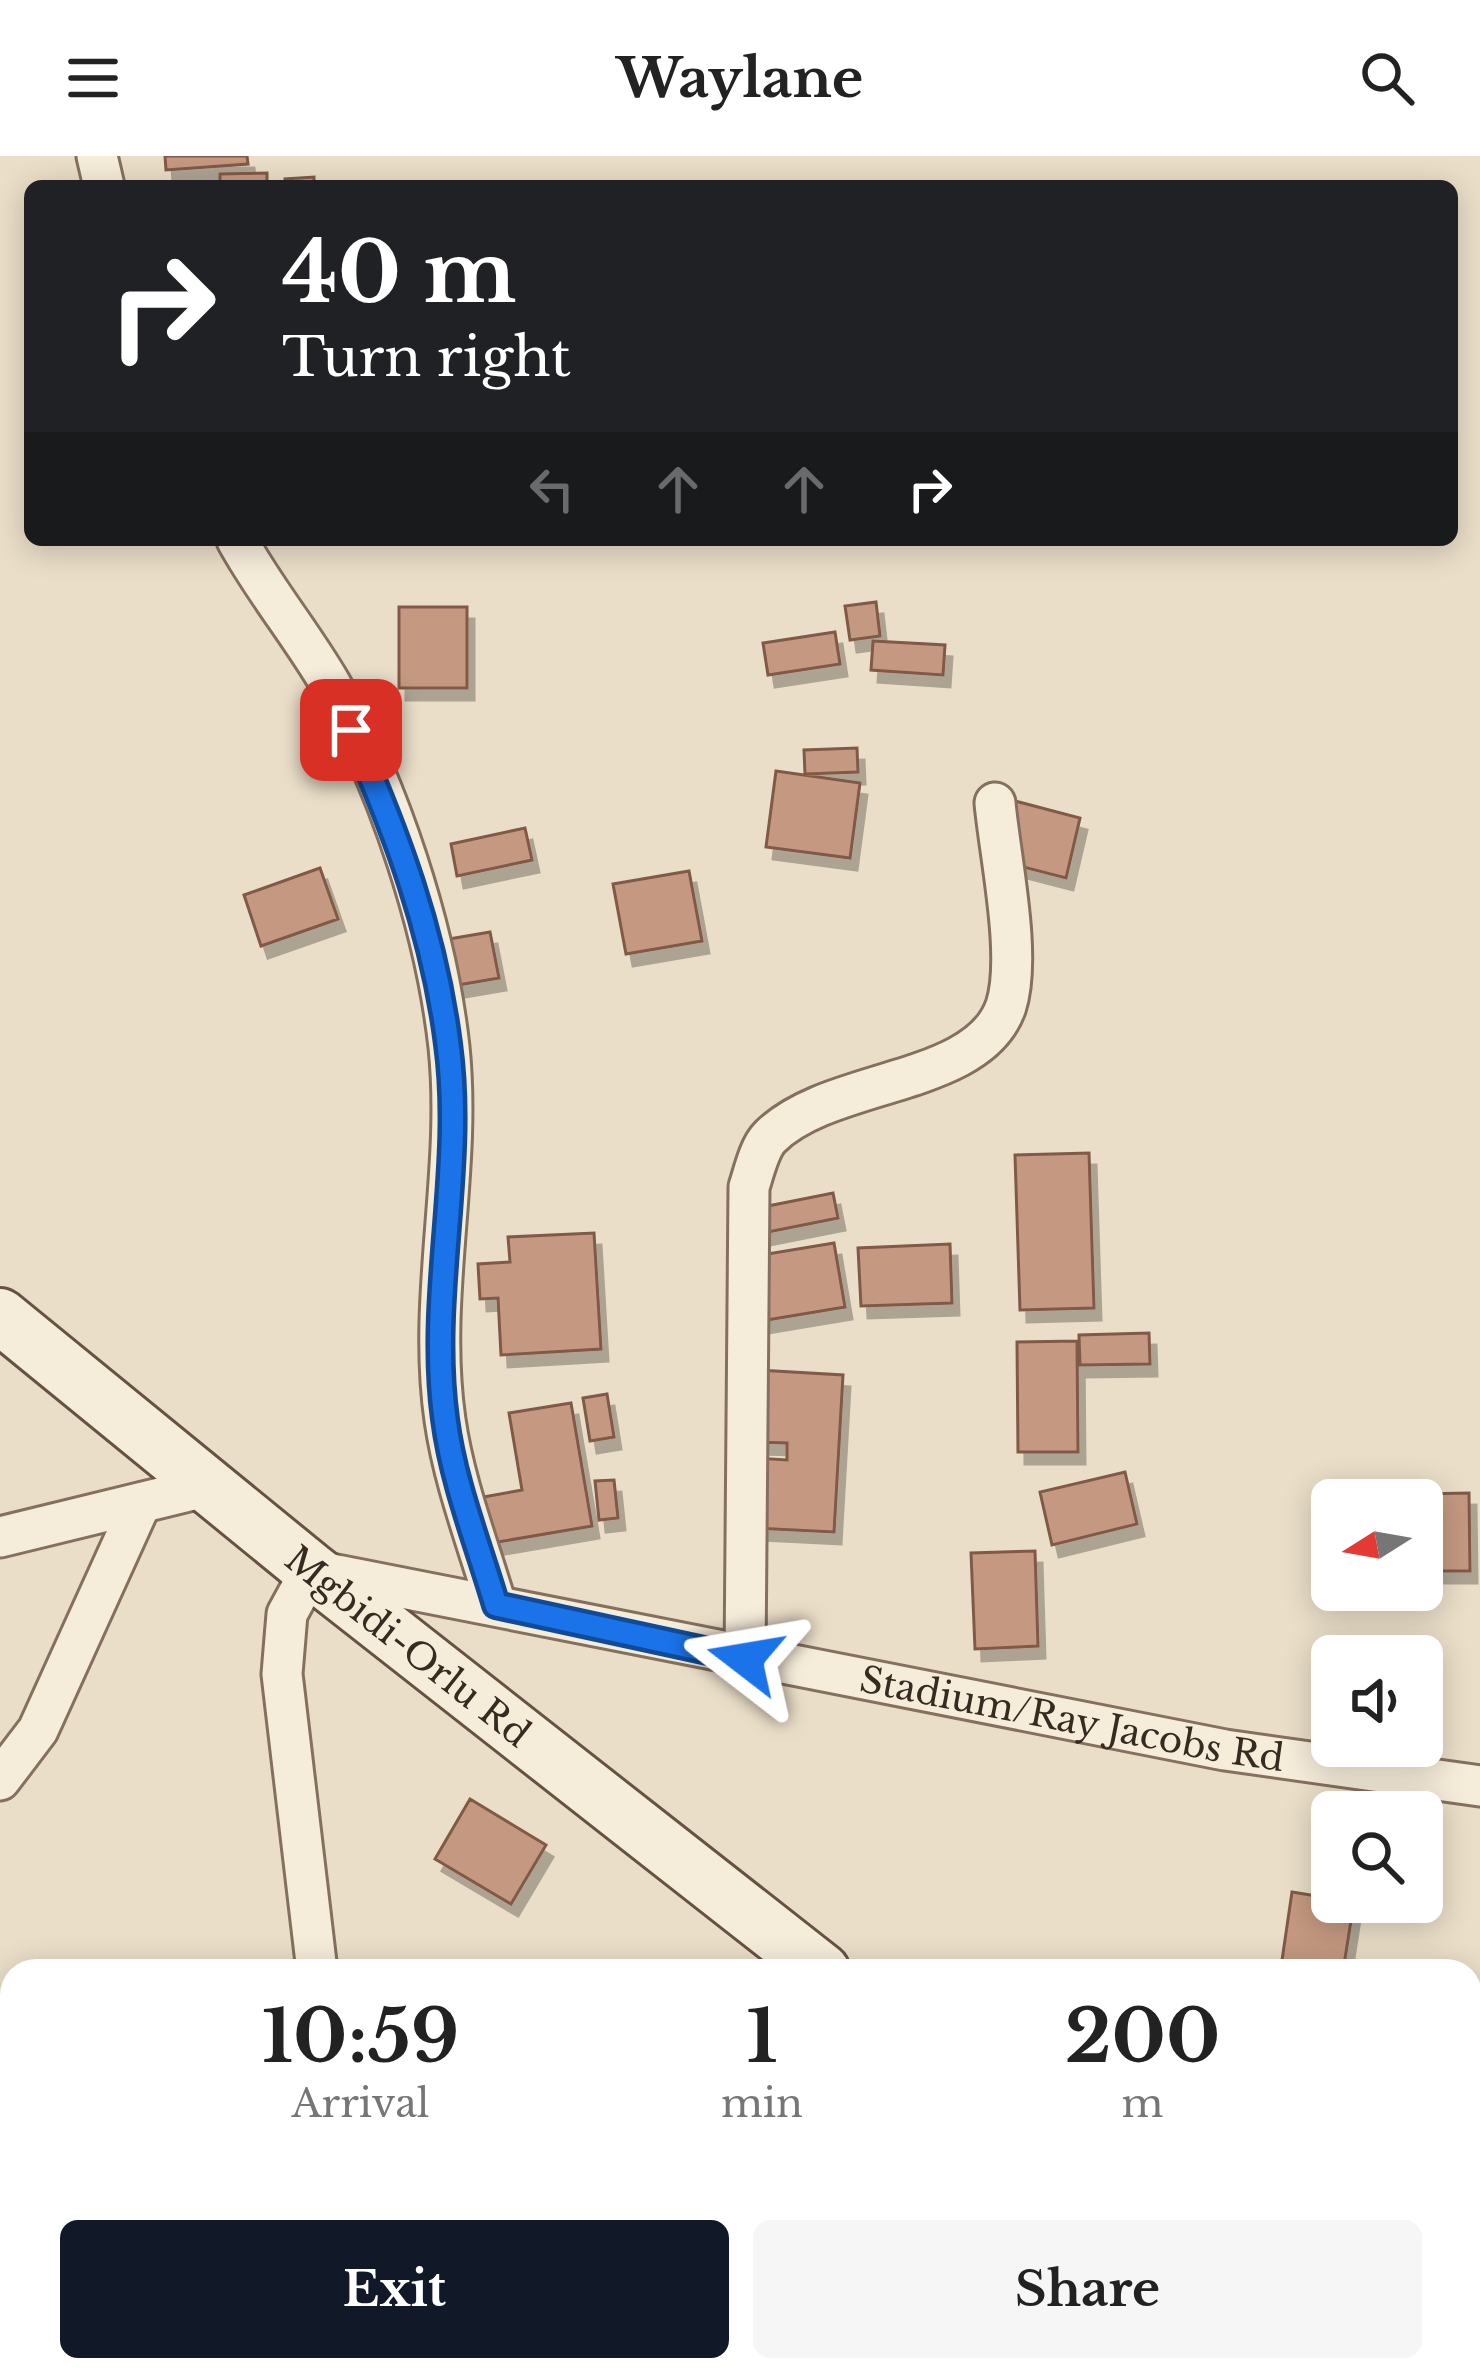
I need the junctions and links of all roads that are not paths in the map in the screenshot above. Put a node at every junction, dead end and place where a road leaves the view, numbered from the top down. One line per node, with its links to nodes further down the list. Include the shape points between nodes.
1 (241, 546): 8 (street, via 332,687 390,817 424,920 454,1127 445,1418)
2 (995, 803): 9 (street, via 1010,958 1006,1007 961,1056 809,1109 767,1139 749,1187)
3 (0, 1316): 4 (main road, Mgbidi-Orlu Rd)
4 (209, 1486): 5 (street); 7 (main road, Mgbidi-Orlu Rd)
5 (141, 1503): 6 (street); 10 (street, via 38,1730)
6 (0, 1537)
7 (311, 1570): 8 (street, Stadium/Ray Jacobs Rd); 12 (street, via 287,1614 282,1674); 13 (main road, Mgbidi-Orlu Rd)
8 (496, 1605): 9 (street, Stadium/Ray Jacobs Rd)
9 (745, 1659): 11 (street, Stadium/Ray Jacobs Rd, via 1225,1750)
10 (0, 1780)
11 (1480, 1786)
12 (316, 1959)
13 (807, 1959)

